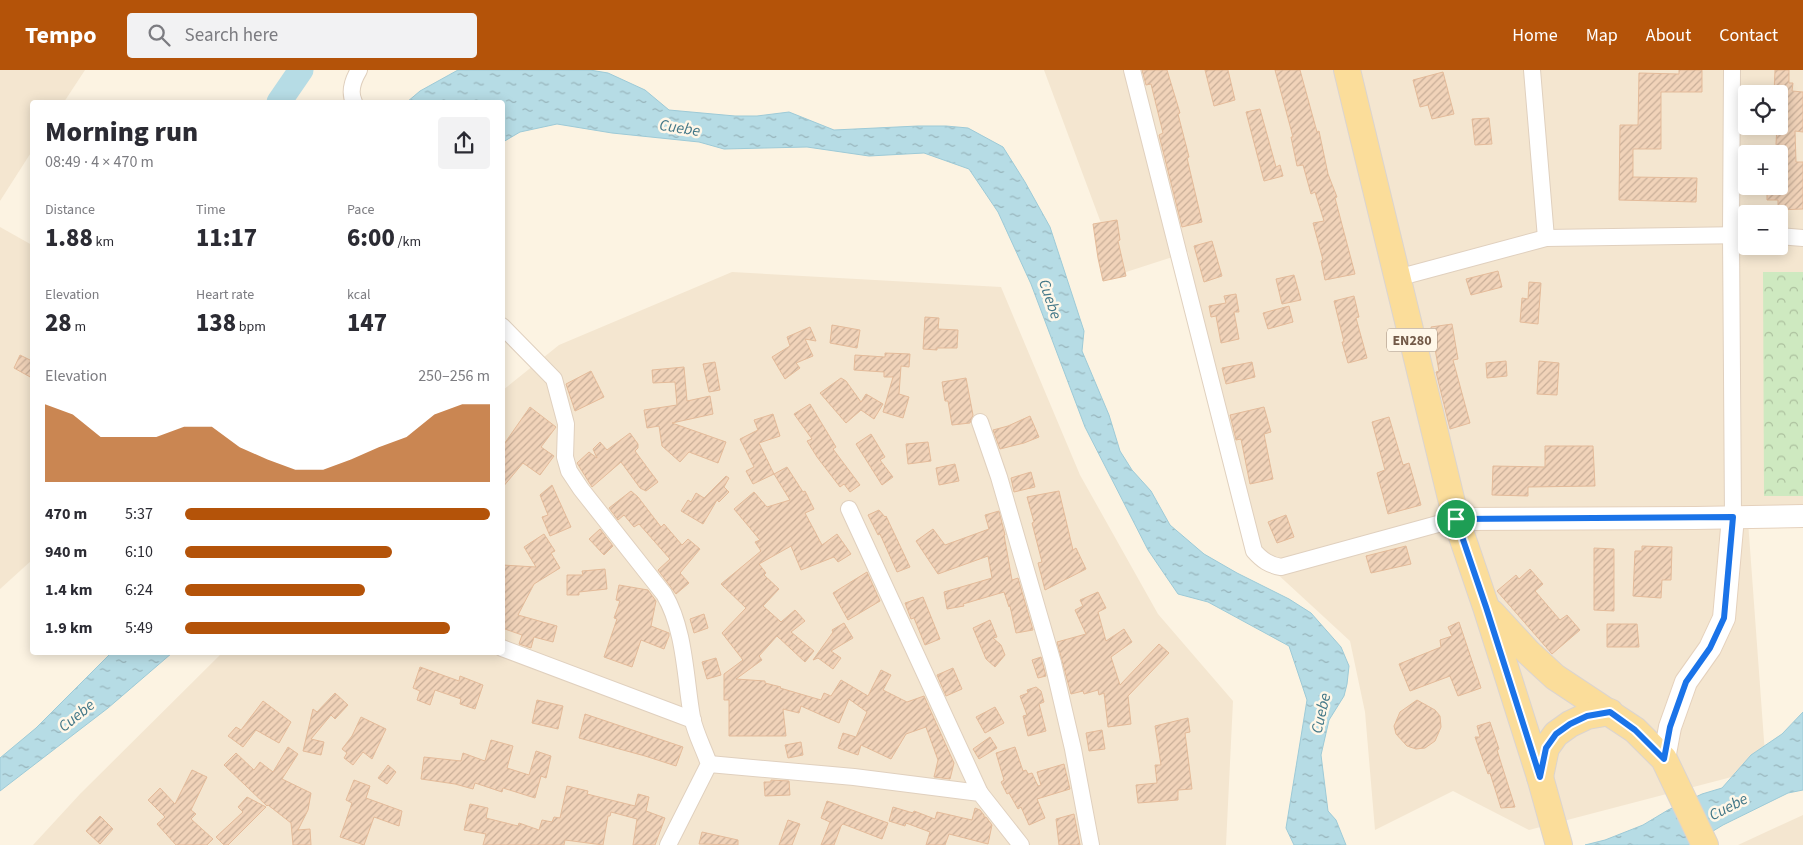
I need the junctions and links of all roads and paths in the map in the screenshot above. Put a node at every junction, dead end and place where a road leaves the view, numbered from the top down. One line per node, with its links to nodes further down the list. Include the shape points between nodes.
1 (359, 70): 6 (street, via 353,80)
2 (1132, 70): 17 (street, via 1254,551 1263,561 1281,567)
3 (1347, 70): 11 (main road, EN280)
4 (1532, 70): 9 (street)
5 (1732, 70): 7 (street)
6 (353, 100)
7 (1738, 234): 9 (street); 16 (street)
8 (1788, 237): 10 (street)
9 (1546, 238): 11 (street)
10 (1803, 238)
11 (1397, 278): 17 (main road, EN280)
12 (505, 329): 21 (street, via 554,379 566,424 565,457 569,471 673,608)
13 (980, 422): 29 (street, via 1000,478 1053,663)
14 (849, 509): 25 (street)
15 (1803, 516): 16 (main road)
16 (1733, 517): 17 (main road); 22 (main road, via 1724,618 1710,648 1686,682 1670,727)
17 (1456, 519): 18 (main road, EN280)
18 (1486, 607): 20 (main road, EN280, via 1555,677); 24 (main road, EN280)
19 (505, 649): 21 (street)
20 (1610, 712): 22 (main road, EN280, via 1635,730); 24 (main road, via 1587,716 1556,734 1546,748)
21 (693, 720): 23 (street)
22 (1664, 759): 30 (main road, EN280)
23 (709, 764): 25 (street, via 854,777); 27 (street)
24 (1540, 777): 26 (main road, EN280)
25 (980, 793): 28 (street)
26 (1557, 838)
27 (668, 845)
28 (1021, 845)
29 (1091, 845)
30 (1705, 845)

